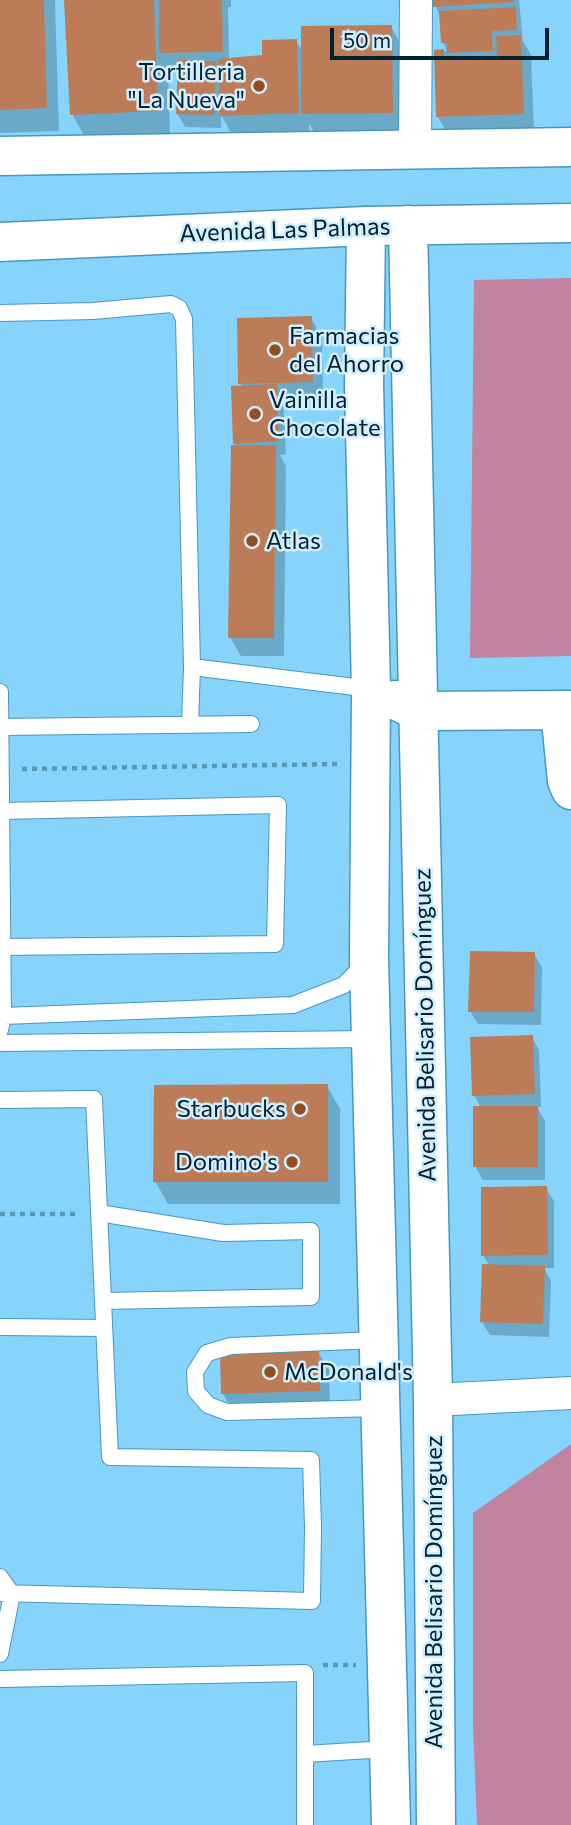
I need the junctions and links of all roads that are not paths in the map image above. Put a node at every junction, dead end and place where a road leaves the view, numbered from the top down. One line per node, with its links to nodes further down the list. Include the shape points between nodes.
1 (416, 0): 3 (street)
2 (571, 147): 3 (street)
3 (415, 149): 4 (street)
4 (0, 156)
5 (571, 223): 6 (street, Avenida Las Palmas)
6 (408, 225): 7 (street, Avenida Las Palmas); 10 (street, Avenida Belisario Domínguez)
7 (366, 226): 8 (street, Avenida Las Palmas); 11 (street, Avenida Belisario Domínguez)
8 (0, 242)
9 (0, 313): 12 (lane, via 171,304 179,308 184,319)
10 (410, 382): 11 (street); 16 (street, Avenida Belisario Domínguez)
11 (364, 386): 13 (street, Avenida Belisario Domínguez)
12 (192, 667): 13 (lane); 17 (lane)
13 (371, 688): 16 (street); 24 (street, Avenida Belisario Domínguez)
14 (0, 692): 19 (lane)
15 (565, 710): 16 (street); 21 (street)
16 (418, 711): 35 (street, Avenida Belisario Domínguez)
17 (190, 724): 18 (lane); 19 (lane)
18 (251, 724)
19 (0, 727): 20 (lane)
20 (1, 769): 22 (lane)
21 (571, 790)
22 (1, 811): 23 (lane); 23 (lane, via 278,805 275,944)
23 (2, 947): 25 (lane)
24 (369, 959): 25 (lane, via 344,985 293,1005); 26 (street, Avenida Belisario Domínguez)
25 (1, 1023)
26 (371, 1039): 27 (lane); 33 (street, Avenida Belisario Domínguez)
27 (0, 1043)
28 (0, 1100): 29 (lane, via 94,1098)
29 (99, 1213): 30 (lane); 30 (lane, via 223,1233 311,1231 311,1297)
30 (103, 1300): 32 (lane)
31 (0, 1327): 32 (lane)
32 (104, 1328): 38 (lane, via 110,1457 311,1460 312,1601)
33 (377, 1340): 36 (street, Avenida Belisario Domínguez); 36 (lane, via 231,1346 207,1353 195,1372 196,1391 208,1405 227,1412)
34 (571, 1393): 35 (street)
35 (433, 1400): 45 (street, Avenida Belisario Domínguez)
36 (379, 1408): 41 (street, Avenida Belisario Domínguez)
37 (0, 1577): 38 (lane)
38 (6, 1593): 39 (lane)
39 (0, 1654)
40 (0, 1679): 42 (lane, via 305,1673)
41 (387, 1749): 42 (lane); 44 (street, Avenida Belisario Domínguez)
42 (305, 1754): 43 (lane)
43 (305, 1825)
44 (391, 1825)
45 (436, 1825)

